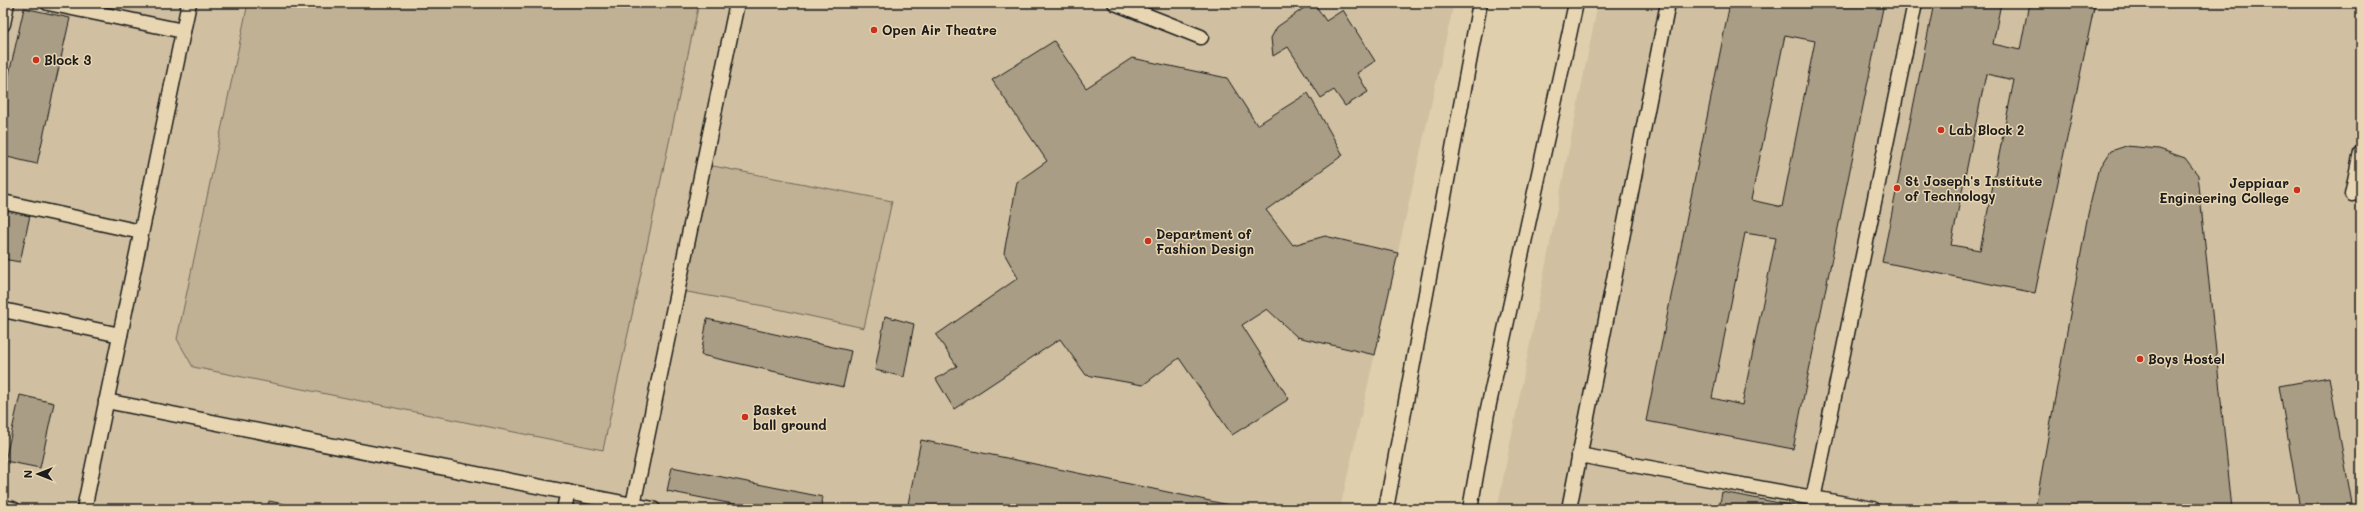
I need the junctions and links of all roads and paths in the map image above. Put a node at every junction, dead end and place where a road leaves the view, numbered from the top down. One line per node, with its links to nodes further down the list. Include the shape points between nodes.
1 (7, 3): 10 (lane)
2 (48, 3): 11 (lane)
3 (189, 3): 11 (lane)
4 (737, 3): 23 (lane)
5 (1115, 3): 12 (lane)
6 (1480, 3): 29 (lane)
7 (1576, 3): 30 (lane, via 1489,405)
8 (1668, 3): 20 (lane)
9 (1915, 3): 22 (lane)
10 (3, 24)
11 (183, 31): 16 (lane)
12 (1201, 37)
13 (2361, 152): 14 (lane)
14 (2352, 194)
15 (3, 202): 16 (lane)
16 (141, 232): 18 (lane)
17 (3, 310): 18 (lane)
18 (120, 335): 19 (lane)
19 (106, 401): 21 (lane); 26 (lane)
20 (1579, 455): 22 (lane); 31 (lane)
21 (568, 492): 23 (lane); 27 (lane)
22 (1813, 499): 32 (lane)
23 (633, 505): 28 (lane)
24 (3, 507): 25 (lane)
25 (13, 509)
26 (84, 509)
27 (564, 509)
28 (653, 509)
29 (1386, 509)
30 (1470, 509)
31 (1569, 509)
32 (1873, 509)

